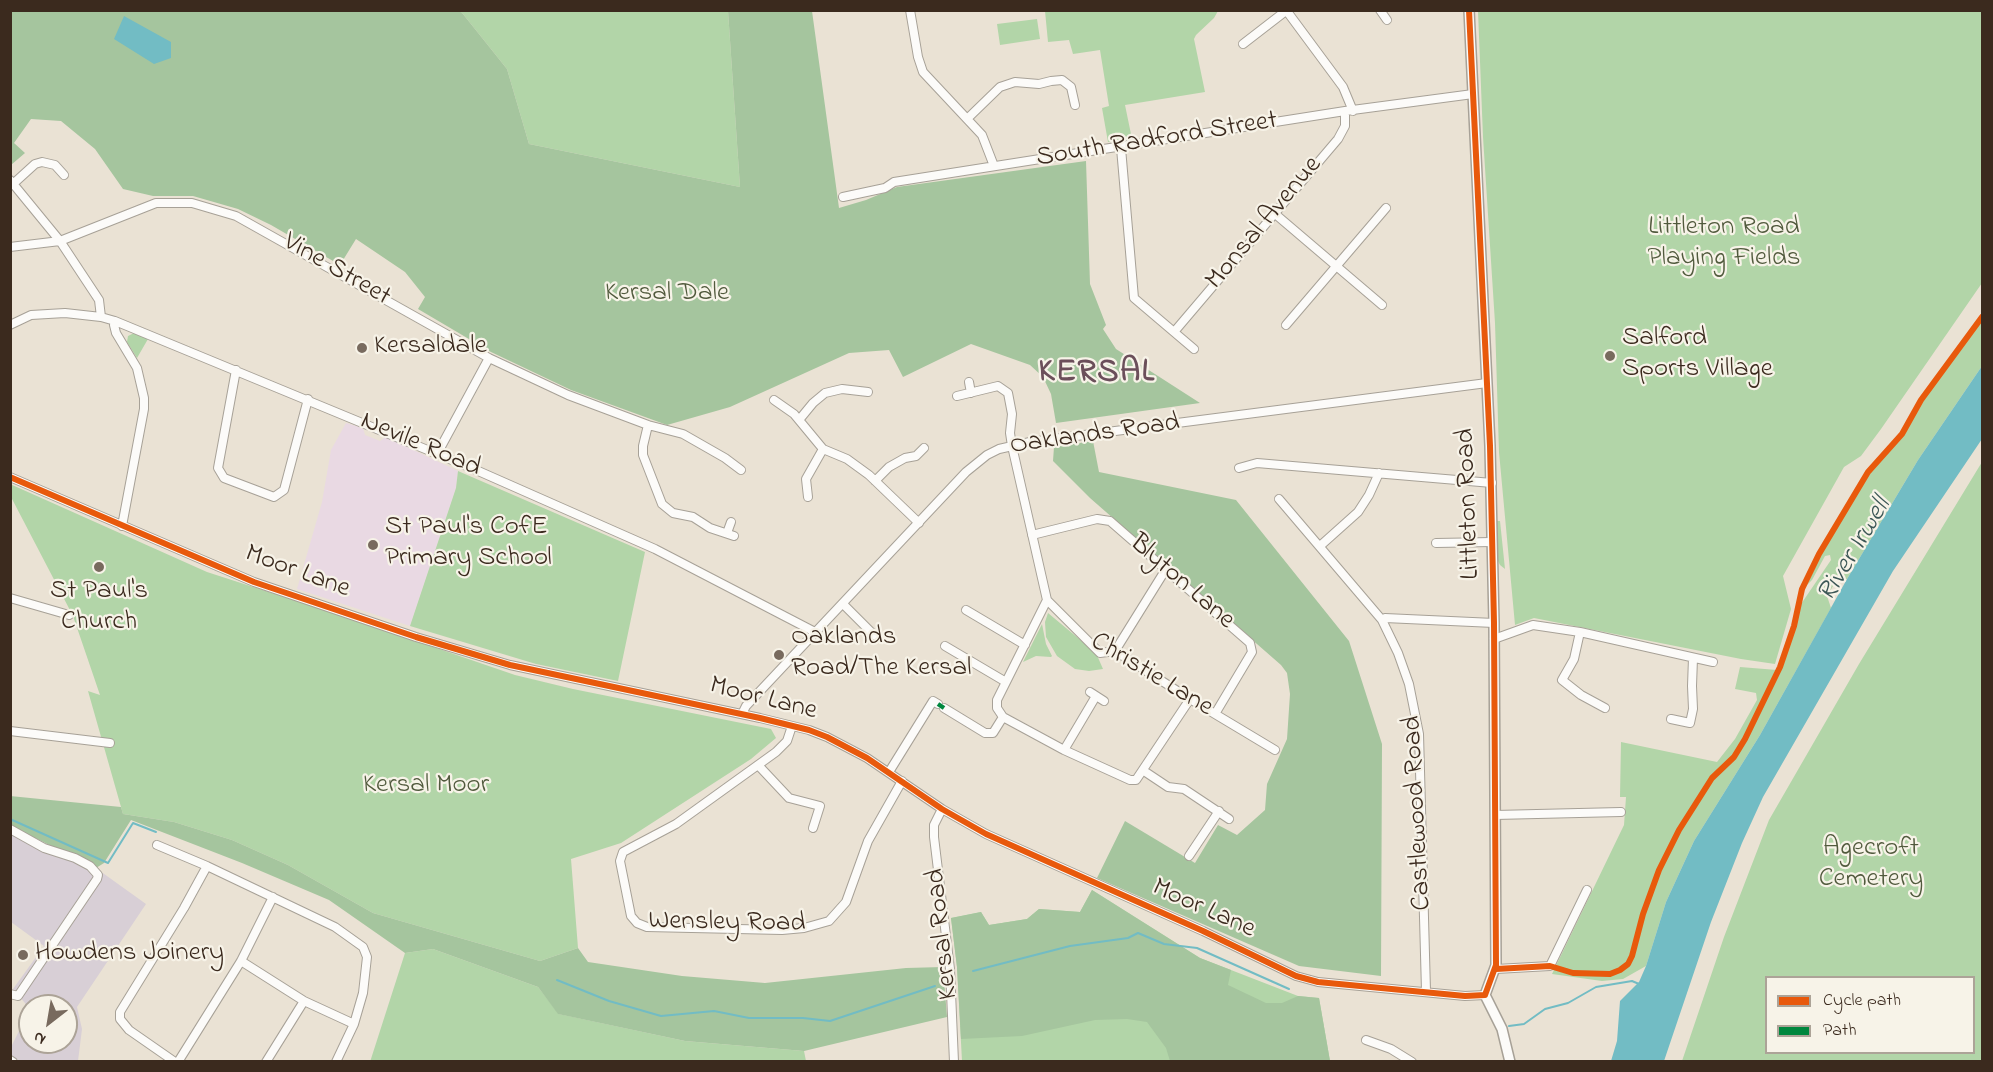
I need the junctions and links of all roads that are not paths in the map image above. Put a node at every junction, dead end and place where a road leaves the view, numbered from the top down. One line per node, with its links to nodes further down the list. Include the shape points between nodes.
1 (910, 10): 10 (street, via 923,72)
2 (1380, 10): 5 (street)
3 (1469, 10): 7 (street, Littleton Road)
4 (1286, 11): 6 (street); 9 (street, via 1343,87)
5 (1387, 20)
6 (1243, 44)
7 (1473, 94): 9 (street, South Radford Street); 31 (street, Littleton Road)
8 (1074, 105): 10 (street, via 1071,81 1010,82)
9 (1349, 111): 11 (street, South Radford Street); 17 (street, Monsal Avenue, via 1338,138)
10 (967, 119): 12 (street, via 982,135)
11 (1121, 148): 12 (street, South Radford Street); 26 (street, via 1134,298)
12 (994, 166): 15 (street, South Radford Street, via 894,182 885,188)
13 (64, 175): 14 (street, via 55,165 42,162)
14 (12, 182): 18 (street)
15 (843, 197)
16 (1386, 208): 20 (street)
17 (1274, 213): 20 (street); 26 (street, Monsal Avenue)
18 (60, 241): 19 (street, Vine Street); 22 (street, via 99,300); 28 (street, Vine Street, via 156,203 192,203 236,216 266,231)
19 (10, 247)
20 (1336, 266): 21 (street); 25 (street)
21 (1382, 305)
22 (101, 317): 23 (street, Nevile Road); 24 (street, Nevile Road, via 31,315)
23 (115, 321): 29 (street, Nevile Road); 53 (street, via 116,333 137,368 144,398)
24 (10, 325)
25 (1287, 325)
26 (1174, 332): 27 (street)
27 (1194, 349)
28 (489, 358): 38 (street, Vine Street, via 568,395); 42 (street)
29 (236, 370): 35 (street, Nevile Road); 35 (street, via 218,468 224,478 274,497 284,490)
30 (969, 382): 33 (street)
31 (1487, 383): 39 (street, Oaklands Road); 48 (street, Littleton Road)
32 (868, 392): 37 (street, via 842,389 825,393)
33 (971, 393): 34 (street); 39 (street, via 998,386 1008,393)
34 (957, 396)
35 (308, 399): 42 (street, Nevile Road)
36 (774, 400): 37 (street)
37 (799, 420): 41 (street)
38 (648, 425): 44 (street, Vine Street, via 683,434 736,460); 51 (street, via 643,455 662,504 673,513 693,517 730,535)
39 (1012, 446): 52 (street, Oaklands Road, via 976,463); 54 (street)
40 (924, 448): 47 (street, via 916,456 889,466)
41 (823, 449): 47 (street, via 847,459); 49 (street, via 806,479)
42 (437, 454): 66 (street, Nevile Road, via 655,549)
43 (1239, 468): 45 (street, via 1257,463)
44 (741, 470)
45 (1379, 473): 48 (street); 57 (street, via 1358,512)
46 (10, 477): 53 (street, Moor Lane)
47 (875, 481): 52 (street)
48 (1492, 483): 55 (street, Littleton Road)
49 (808, 497)
50 (1279, 499): 57 (street, Castlewood Road)
51 (731, 522)
52 (919, 523): 61 (street, Oaklands Road)
53 (123, 526): 79 (street, Moor Lane, via 254,582 479,656)
54 (1032, 535): 58 (street, Blyton Lane, via 1097,519 1110,521); 60 (street)
55 (1492, 542): 56 (street); 65 (street, Littleton Road)
56 (1436, 543)
57 (1320, 546): 64 (street, Castlewood Road)
58 (1166, 569): 72 (street); 80 (street, Blyton Lane, via 1250,643 1252,652)
59 (10, 598): 63 (street)
60 (1047, 600): 70 (street); 72 (street, Christie Lane, via 1100,653)
61 (843, 604): 66 (street, Oaklands Road); 68 (street)
62 (966, 610): 70 (street)
63 (69, 615)
64 (1382, 620): 65 (street); 106 (street, Castlewood Road, via 1409,684 1419,734)
65 (1494, 623): 69 (street, Littleton Road)
66 (815, 632): 79 (street, Oaklands Road)
67 (1580, 632): 69 (street, via 1533,625); 73 (street); 78 (street, via 1574,659 1562,680)
68 (874, 635)
69 (1494, 639): 95 (street, Littleton Road)
70 (1025, 645): 75 (street)
71 (945, 646): 75 (street)
72 (1115, 651): 76 (street, Christie Lane)
73 (1693, 658): 74 (street); 82 (street, via 1690,723)
74 (1713, 662)
75 (1006, 682): 81 (street, via 996,704)
76 (1190, 699): 80 (street, Christie Lane); 89 (street)
77 (1104, 701): 86 (street, via 1093,694)
78 (1605, 708)
79 (742, 714): 83 (street, Moor Lane)
80 (1215, 714): 87 (street, Christie Lane)
81 (1004, 717): 86 (street); 90 (street, via 993,733 985,733 938,704)
82 (1671, 719)
83 (792, 726): 88 (street, via 787,741); 90 (street, Moor Lane, via 827,737)
84 (10, 731): 85 (street)
85 (110, 743)
86 (1064, 750): 89 (street, via 1133,781)
87 (1275, 750)
88 (758, 765): 91 (street, Wensley Road, via 676,824 623,852 620,861 631,916 637,923 782,930 821,925 846,902 868,841); 97 (street, via 789,798 820,806)
89 (1144, 771): 93 (street)
90 (889, 772): 91 (street, Moor Lane)
91 (902, 781): 92 (street, Moor Lane)
92 (942, 809): 106 (street, Moor Lane, via 986,834 1296,976 1318,982); 117 (street, Kersal Road, via 934,825 934,837 950,969)
93 (1219, 811): 96 (street); 100 (street)
94 (1621, 812): 95 (street)
95 (1496, 815): 105 (street, Littleton Road)
96 (1229, 819)
97 (813, 828)
98 (10, 829): 107 (street, via 44,848 75,858 98,875)
99 (157, 845): 101 (street)
100 (1189, 856)
101 (207, 866): 103 (street); 112 (street, via 120,1012 120,1019 129,1030)
102 (1587, 890): 105 (street, via 1550,966)
103 (273, 897): 104 (street); 110 (street, via 335,927 363,947 368,957)
104 (241, 962): 109 (street); 114 (street)
105 (1496, 969): 108 (street, Littleton Road)
106 (1426, 991): 108 (street, Moor Lane)
107 (14, 995)
108 (1485, 995): 119 (street, via 1502,1029)
109 (304, 1001): 110 (street); 115 (street)
110 (354, 1024): 116 (street)
111 (1366, 1040): 118 (street)
112 (163, 1054): 113 (street); 114 (street)
113 (158, 1062)
114 (176, 1062)
115 (266, 1062)
116 (336, 1062)
117 (954, 1062)
118 (1412, 1062)
119 (1509, 1062)

